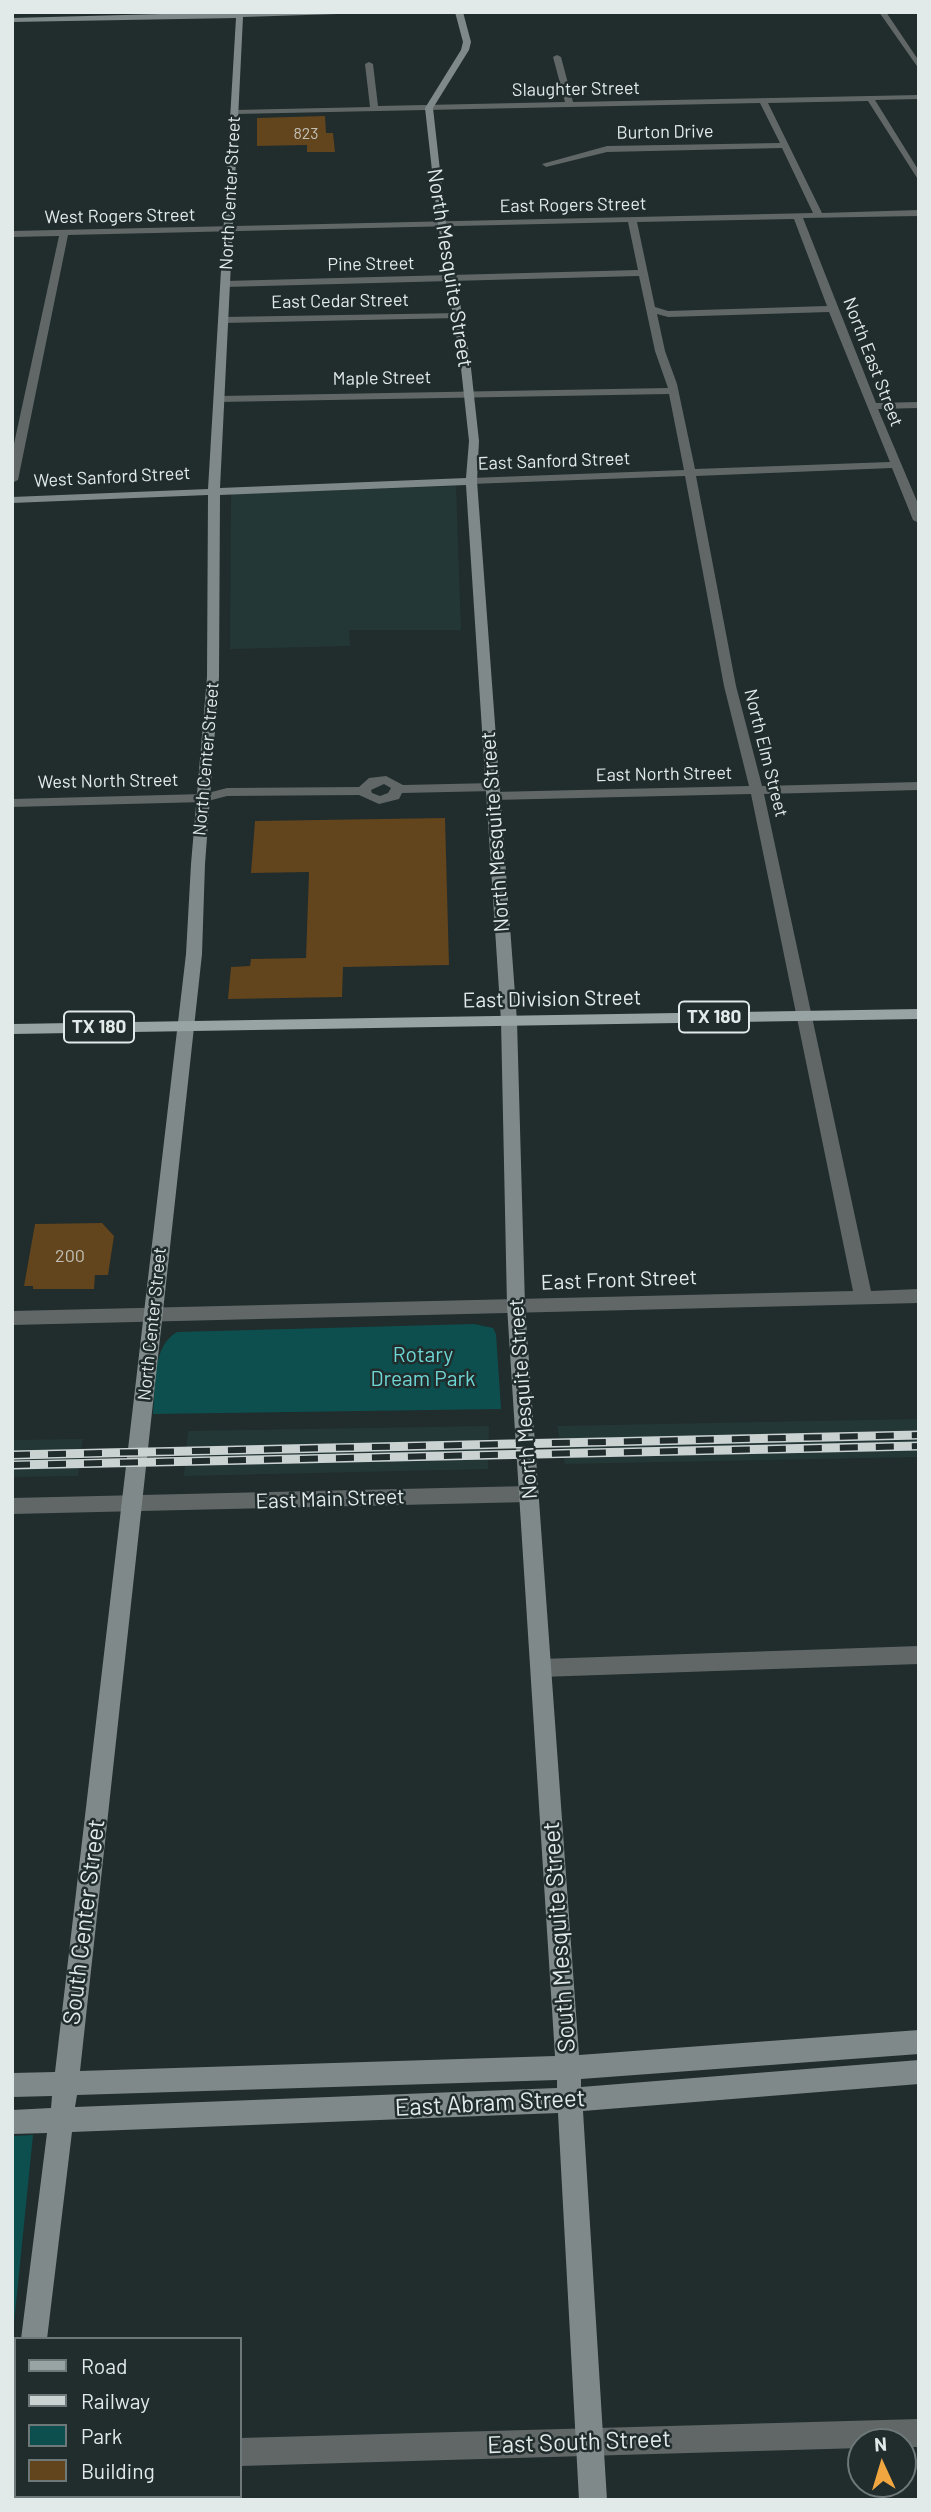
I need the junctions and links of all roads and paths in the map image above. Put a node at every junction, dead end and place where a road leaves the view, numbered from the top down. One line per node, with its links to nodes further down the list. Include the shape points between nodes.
1 (398, 12): 4 (main road)
2 (459, 12): 13 (main road, via 465,50)
3 (882, 12): 8 (street)
4 (239, 14): 5 (main road); 15 (main road, North Center Street)
5 (12, 20)
6 (557, 57): 12 (street)
7 (369, 64): 14 (street)
8 (919, 67)
9 (919, 97): 10 (street, Slaughter Street)
10 (870, 98): 11 (street, Slaughter Street); 18 (street)
11 (763, 100): 12 (street, Slaughter Street); 16 (street)
12 (570, 105): 13 (street, Slaughter Street)
13 (429, 108): 14 (street, Slaughter Street); 23 (main road, North Mesquite Street)
14 (374, 109): 15 (street, Slaughter Street)
15 (235, 112): 24 (main road, North Center Street)
16 (786, 145): 17 (street, Burton Drive, via 607,149); 20 (street)
17 (546, 163)
18 (919, 178)
19 (919, 213): 20 (street, East Rogers Street)
20 (820, 215): 21 (street, East Rogers Street)
21 (798, 216): 22 (street, East Rogers Street); 31 (street, North East Street)
22 (632, 220): 23 (street, East Rogers Street); 27 (street, North Elm Street)
23 (442, 224): 24 (street, East Rogers Street); 28 (main road, North Mesquite Street)
24 (228, 230): 25 (street, West Rogers Street); 29 (main road, North Center Street)
25 (64, 233): 26 (street, West Rogers Street); 41 (street)
26 (12, 234)
27 (644, 273): 28 (street, Pine Street); 30 (street, North Elm Street)
28 (452, 278): 29 (street, Pine Street); 32 (main road, North Mesquite Street)
29 (225, 284): 33 (main road, North Center Street)
30 (652, 309): 31 (street, via 668,314); 34 (street, North Elm Street)
31 (834, 309): 38 (street, North East Street)
32 (458, 315): 33 (street, East Cedar Street); 35 (main road, North Mesquite Street)
33 (223, 320): 36 (main road, North Center Street)
34 (673, 391): 35 (street, Maple Street); 40 (street, North Elm Street)
35 (467, 394): 36 (street, Maple Street); 42 (main road, North Mesquite Street, via 474,441)
36 (219, 399): 43 (main road, North Center Street)
37 (919, 405): 38 (street)
38 (871, 406): 39 (street, North East Street)
39 (894, 465): 40 (street, East Sanford Street); 45 (street, North East Street)
40 (690, 474): 42 (street, East Sanford Street); 48 (street, North Elm Street, via 730,687)
41 (12, 480)
42 (471, 481): 43 (main road, East Sanford Street); 47 (main road, North Mesquite Street)
43 (214, 489): 44 (main road, West Sanford Street); 49 (main road, North Center Street, via 213,677)
44 (12, 499)
45 (919, 520)
46 (919, 786): 48 (street, East North Street)
47 (494, 792): 48 (street, East North Street); 49 (street, East North Street, via 398,789 379,780 369,783 365,791 227,792); 53 (main road, North Mesquite Street)
48 (757, 792): 52 (street, North Elm Street)
49 (204, 798): 50 (street, West North Street); 54 (main road, North Center Street)
50 (12, 803)
51 (919, 1014): 52 (main road, East Division Street / TX 180)
52 (805, 1016): 53 (main road, East Division Street / TX 180); 57 (street, North Elm Street)
53 (509, 1021): 54 (main road, East Division Street / TX 180); 58 (main road, North Mesquite Street)
54 (187, 1025): 55 (main road, TX 180); 59 (main road, North Center Street)
55 (12, 1029)
56 (919, 1296): 57 (street, East Front Street)
57 (863, 1297): 58 (street, East Front Street)
58 (516, 1306): 59 (street, East Front Street); 61 (main road, North Mesquite Street)
59 (152, 1315): 60 (street, East Front Street); 62 (main road, North Center Street)
60 (12, 1318)
61 (529, 1494): 62 (street, East Main Street); 65 (main road, North Mesquite Street)
62 (131, 1504): 63 (street, East Main Street); 69 (main road, South Center Street)
63 (12, 1506)
64 (919, 1655): 65 (street)
65 (541, 1668): 67 (main road, South Mesquite Street)
66 (919, 2042): 67 (main road, East Abram Street)
67 (568, 2068): 69 (main road, East Abram Street); 71 (main road, South Mesquite Street)
68 (919, 2072): 71 (main road, East Abram Street)
69 (66, 2082): 70 (main road, East Abram Street); 72 (main road, South Center Street)
70 (12, 2085)
71 (570, 2100): 72 (main road, East Abram Street); 76 (main road, South Mesquite Street)
72 (61, 2120): 73 (main road, East Abram Street); 74 (main road, South Center Street)
73 (12, 2122)
74 (34, 2337)
75 (919, 2432): 76 (street, East South Street)
76 (590, 2442): 77 (street, East South Street); 78 (main road, South Mesquite Street)
77 (242, 2452)
78 (593, 2500)

